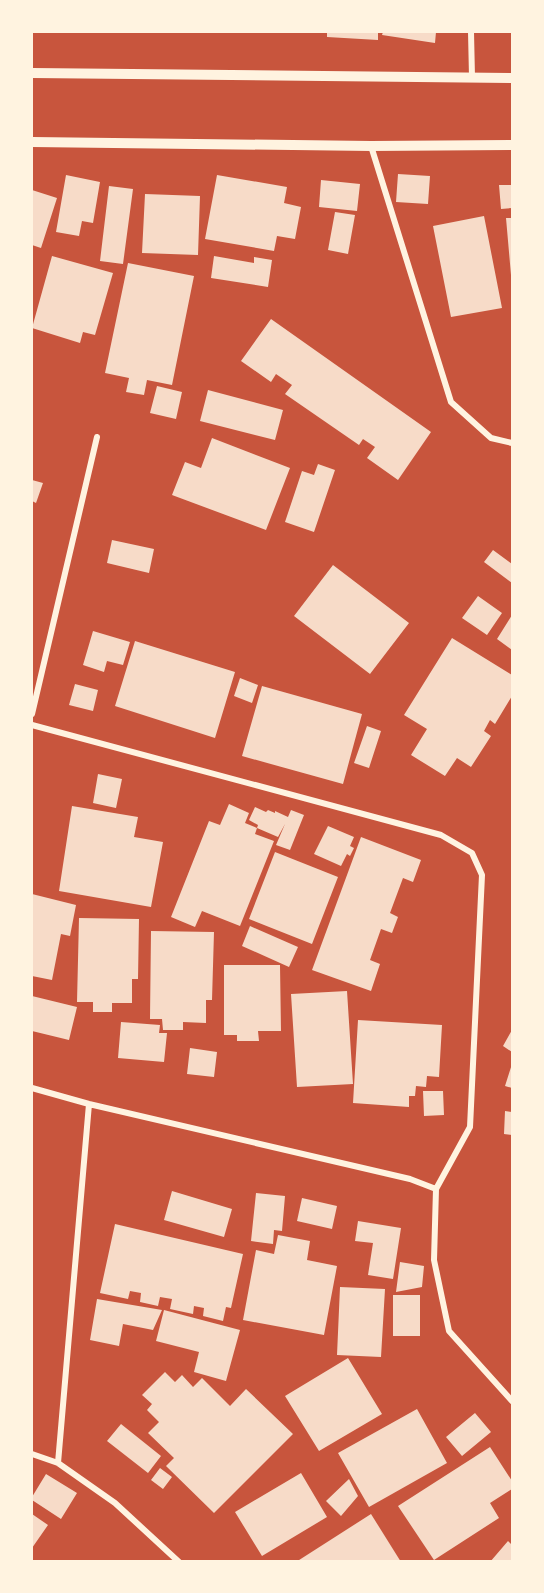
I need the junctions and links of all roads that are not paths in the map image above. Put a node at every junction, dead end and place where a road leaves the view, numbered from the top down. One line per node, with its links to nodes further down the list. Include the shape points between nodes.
1 (471, 32): 3 (street)
2 (32, 73): 3 (street)
3 (472, 77): 4 (street)
4 (513, 78)
5 (32, 142): 7 (street)
6 (513, 145): 7 (street)
7 (370, 146): 9 (street, via 451,402 490,438)
8 (97, 437): 10 (street)
9 (513, 443)
10 (32, 714)
11 (32, 725): 14 (street, via 441,835 472,853 482,875 470,1127)
12 (32, 1088): 13 (street)
13 (89, 1104): 14 (street, via 410,1179); 17 (street)
14 (436, 1189): 15 (street, via 434,1260 449,1331)
15 (513, 1401)
16 (32, 1454): 17 (street)
17 (58, 1463): 18 (street, via 115,1503)
18 (179, 1562)

